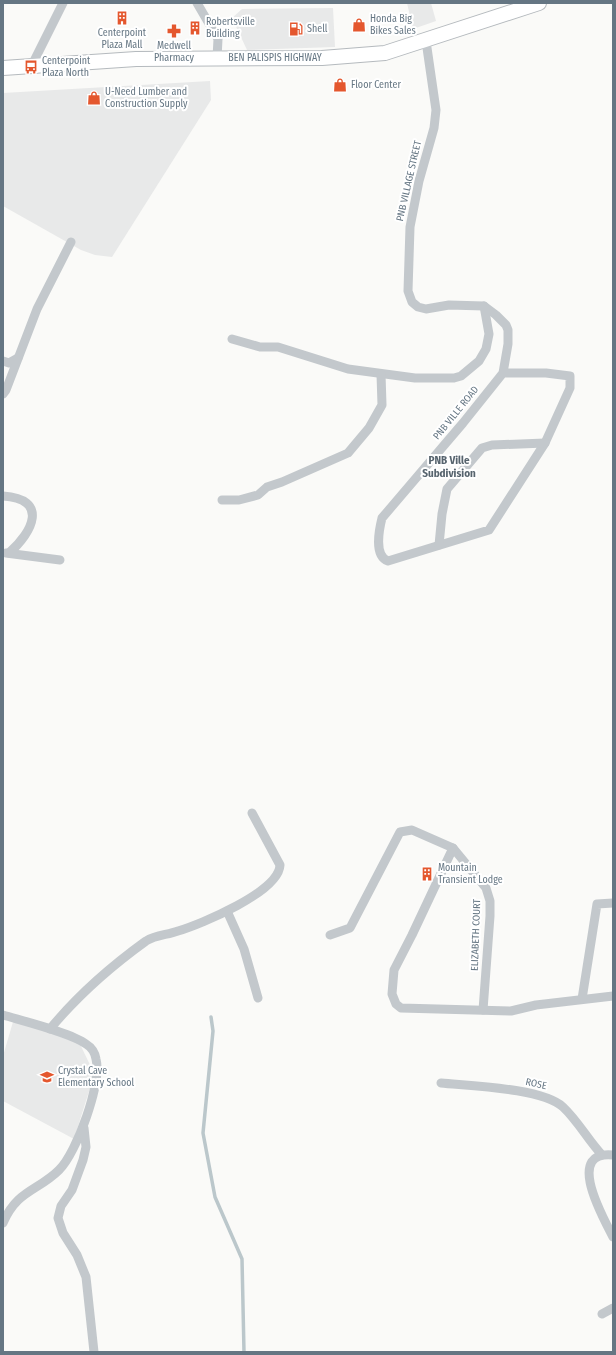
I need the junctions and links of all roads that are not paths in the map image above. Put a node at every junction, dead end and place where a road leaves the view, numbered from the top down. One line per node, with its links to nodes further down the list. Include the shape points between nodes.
1 (63, 3): 6 (street)
2 (197, 3): 5 (street, via 218,39)
3 (539, 3): 4 (main road, BEN PALISPIS HIGHWAY)
4 (426, 41): 5 (main road, BEN PALISPIS HIGHWAY, via 385,54 322,58); 9 (street, PNB VILLAGE STREET, via 436,110 410,227 408,291 412,302 418,307)
5 (218, 58): 6 (main road, BEN PALISPIS HIGHWAY)
6 (31, 67): 7 (main road, BEN PALISPIS HIGHWAY)
7 (3, 68)
8 (71, 242): 11 (street, via 37,309)
9 (484, 306): 13 (street, PNB VILLE ROAD, via 496,315 508,330); 14 (street, via 489,334 486,350 479,361 461,376 425,379)
10 (232, 338): 14 (street, via 260,347 278,347 348,369)
11 (18, 358): 12 (street, via 9,363); 15 (street)
12 (3, 361)
13 (503, 373): 16 (street, PNB VILLE ROAD, via 570,376 570,388); 19 (street, PNB VILLE ROAD, via 382,518 379,530 380,556 383,560 388,561)
14 (381, 374): 18 (street, via 382,405 369,428 348,453 266,487 258,494 239,500)
15 (3, 394)
16 (545, 443): 19 (street, PNB VILLE ROAD, via 489,530); 19 (street, via 492,445 482,448 447,489)
17 (3, 496): 20 (street, via 20,498 30,507 33,516 28,532)
18 (222, 500)
19 (439, 545)
20 (6, 553): 21 (street)
21 (60, 560)
22 (252, 813): 25 (street, via 277,858 280,871 274,879 241,904)
23 (453, 848): 26 (street, via 412,830 400,832 350,928); 30 (street, ELIZABETH COURT, via 486,888 490,900); 30 (street, via 394,970 392,994 396,1004 401,1008)
24 (613, 903): 29 (street, via 597,904)
25 (227, 911): 28 (street, via 244,949); 32 (street, via 194,926 154,936 146,941 93,982)
26 (330, 935)
27 (613, 996): 29 (street)
28 (258, 998)
29 (582, 999): 30 (street, via 512,1011)
30 (483, 1010)
31 (3, 1014): 32 (street)
32 (50, 1029): 34 (street, via 80,1039 92,1050 96,1059 92,1097)
33 (441, 1083): 35 (street, ROSE, via 531,1093 555,1101 564,1108)
34 (83, 1127): 37 (street, via 65,1163 18,1199); 41 (street, via 86,1147 83,1160 58,1218 86,1277)
35 (602, 1155): 36 (street); 38 (street, via 596,1158 589,1170 590,1186)
36 (613, 1155)
37 (3, 1223)
38 (613, 1237)
39 (613, 1308): 40 (street)
40 (602, 1314)
41 (94, 1352)

